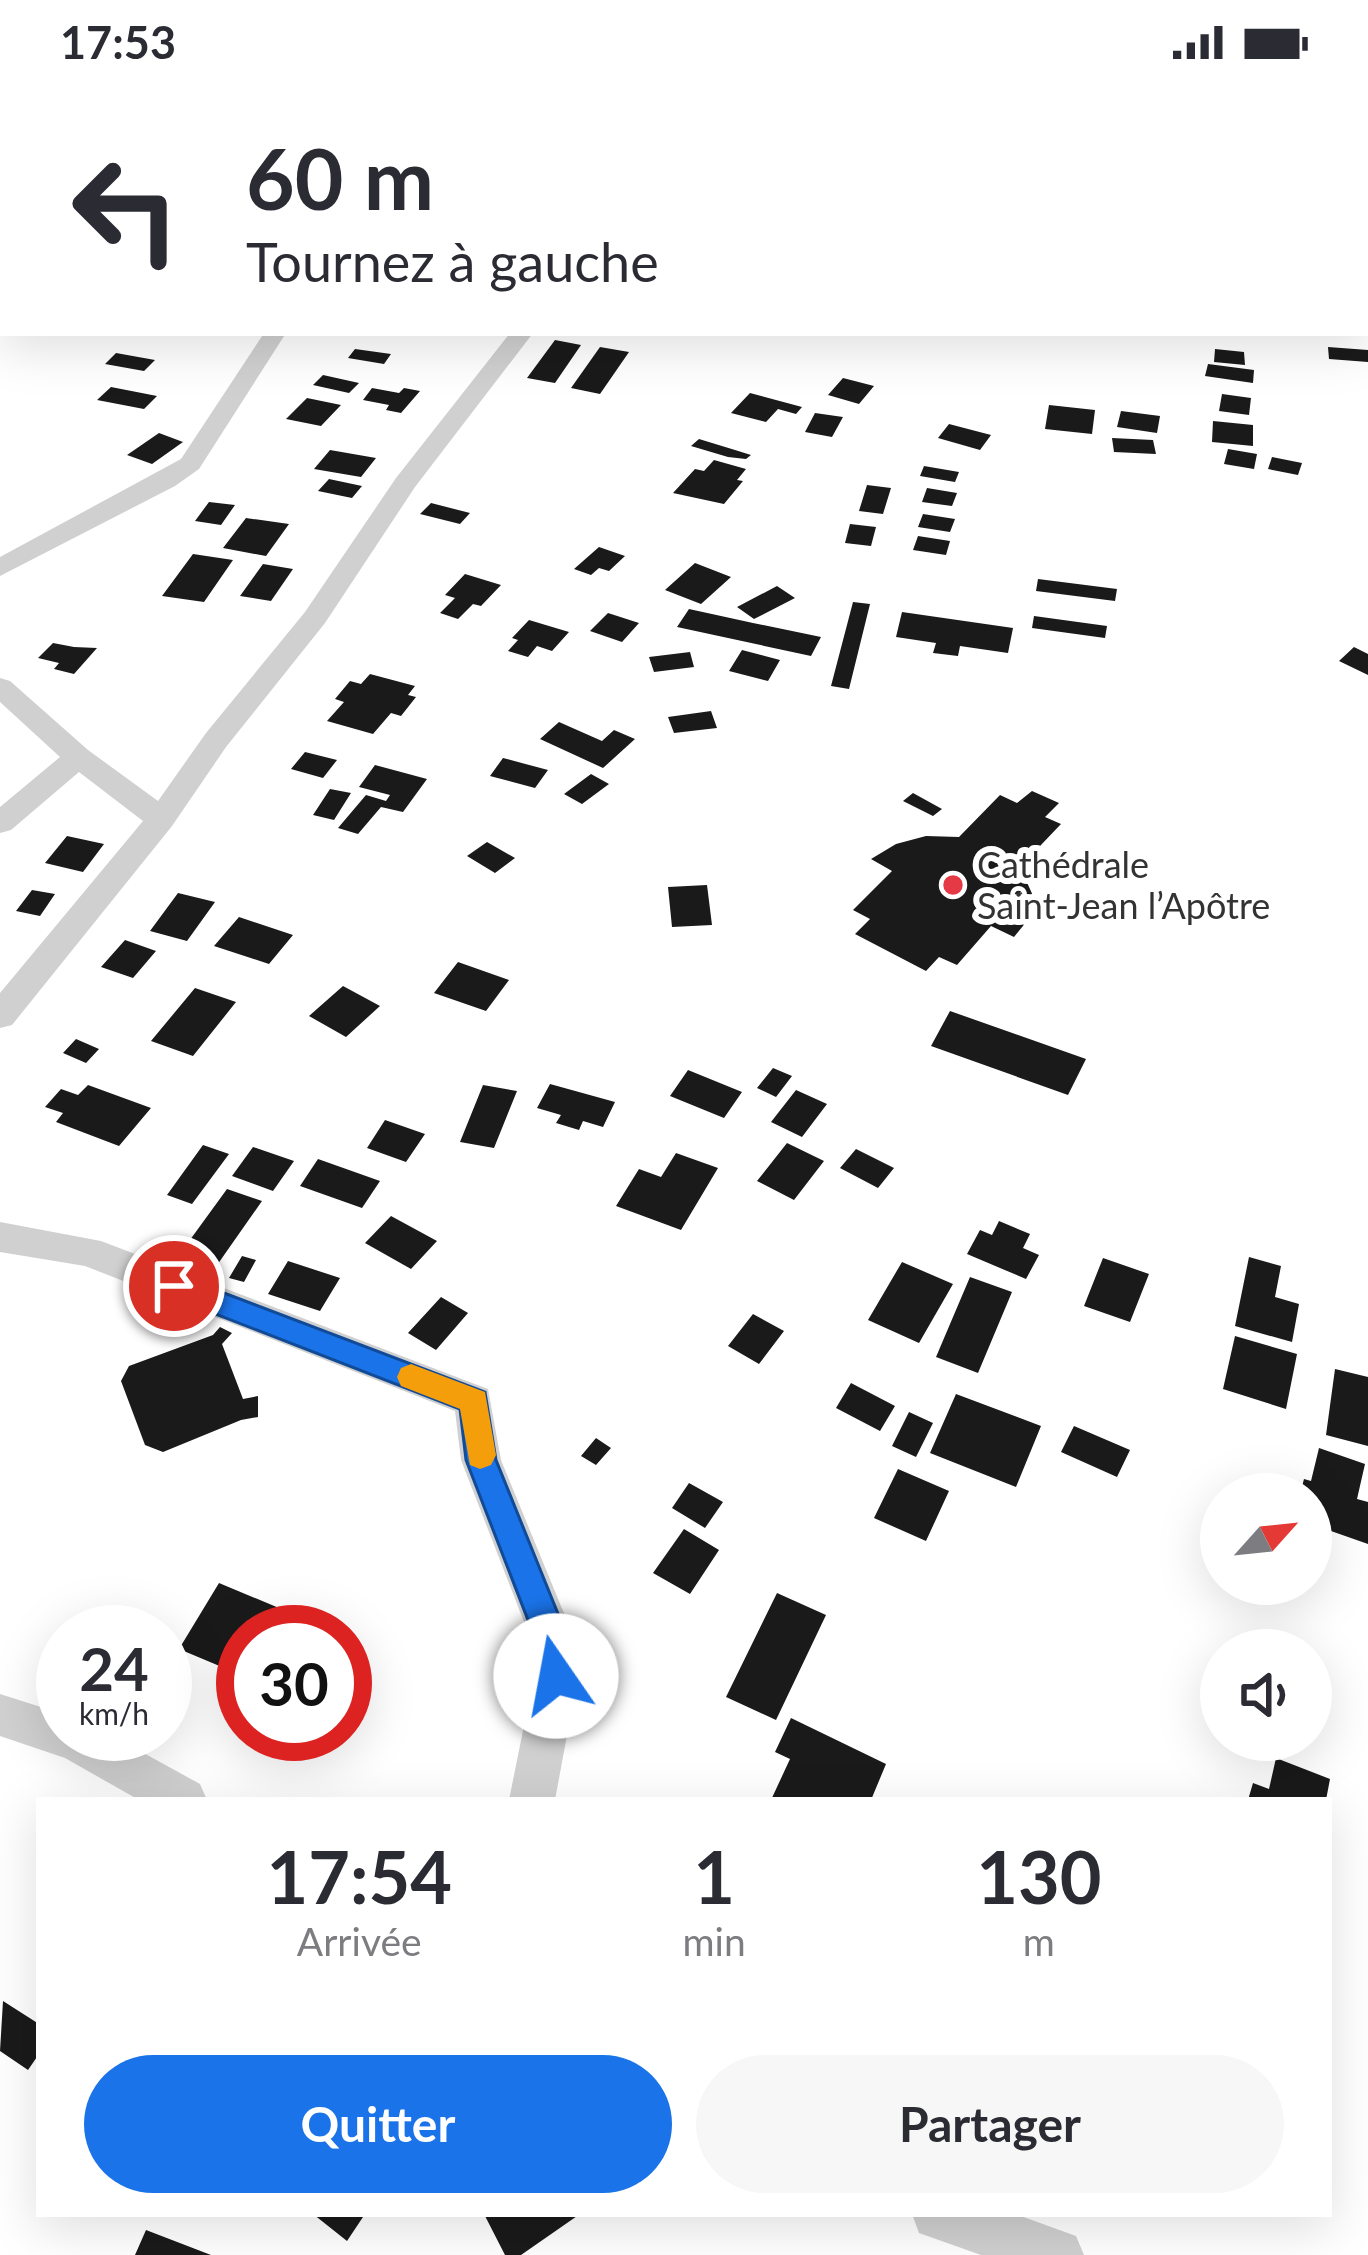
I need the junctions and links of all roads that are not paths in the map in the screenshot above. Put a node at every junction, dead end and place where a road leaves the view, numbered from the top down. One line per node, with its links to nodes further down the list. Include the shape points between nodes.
1 (273, 336): 3 (street, via 190,464)
2 (520, 336): 6 (street)
3 (0, 568)
4 (0, 687): 5 (street)
5 (78, 757): 6 (street); 7 (street)
6 (161, 819): 8 (street)
7 (0, 824)
8 (0, 1016)
9 (0, 1237): 12 (street, via 88,1252 474,1401 481,1460 555,1646)
10 (0, 1714): 11 (street, via 76,1740)
11 (179, 1797)
12 (533, 1797)
13 (947, 2217): 14 (street)
14 (1057, 2255)

